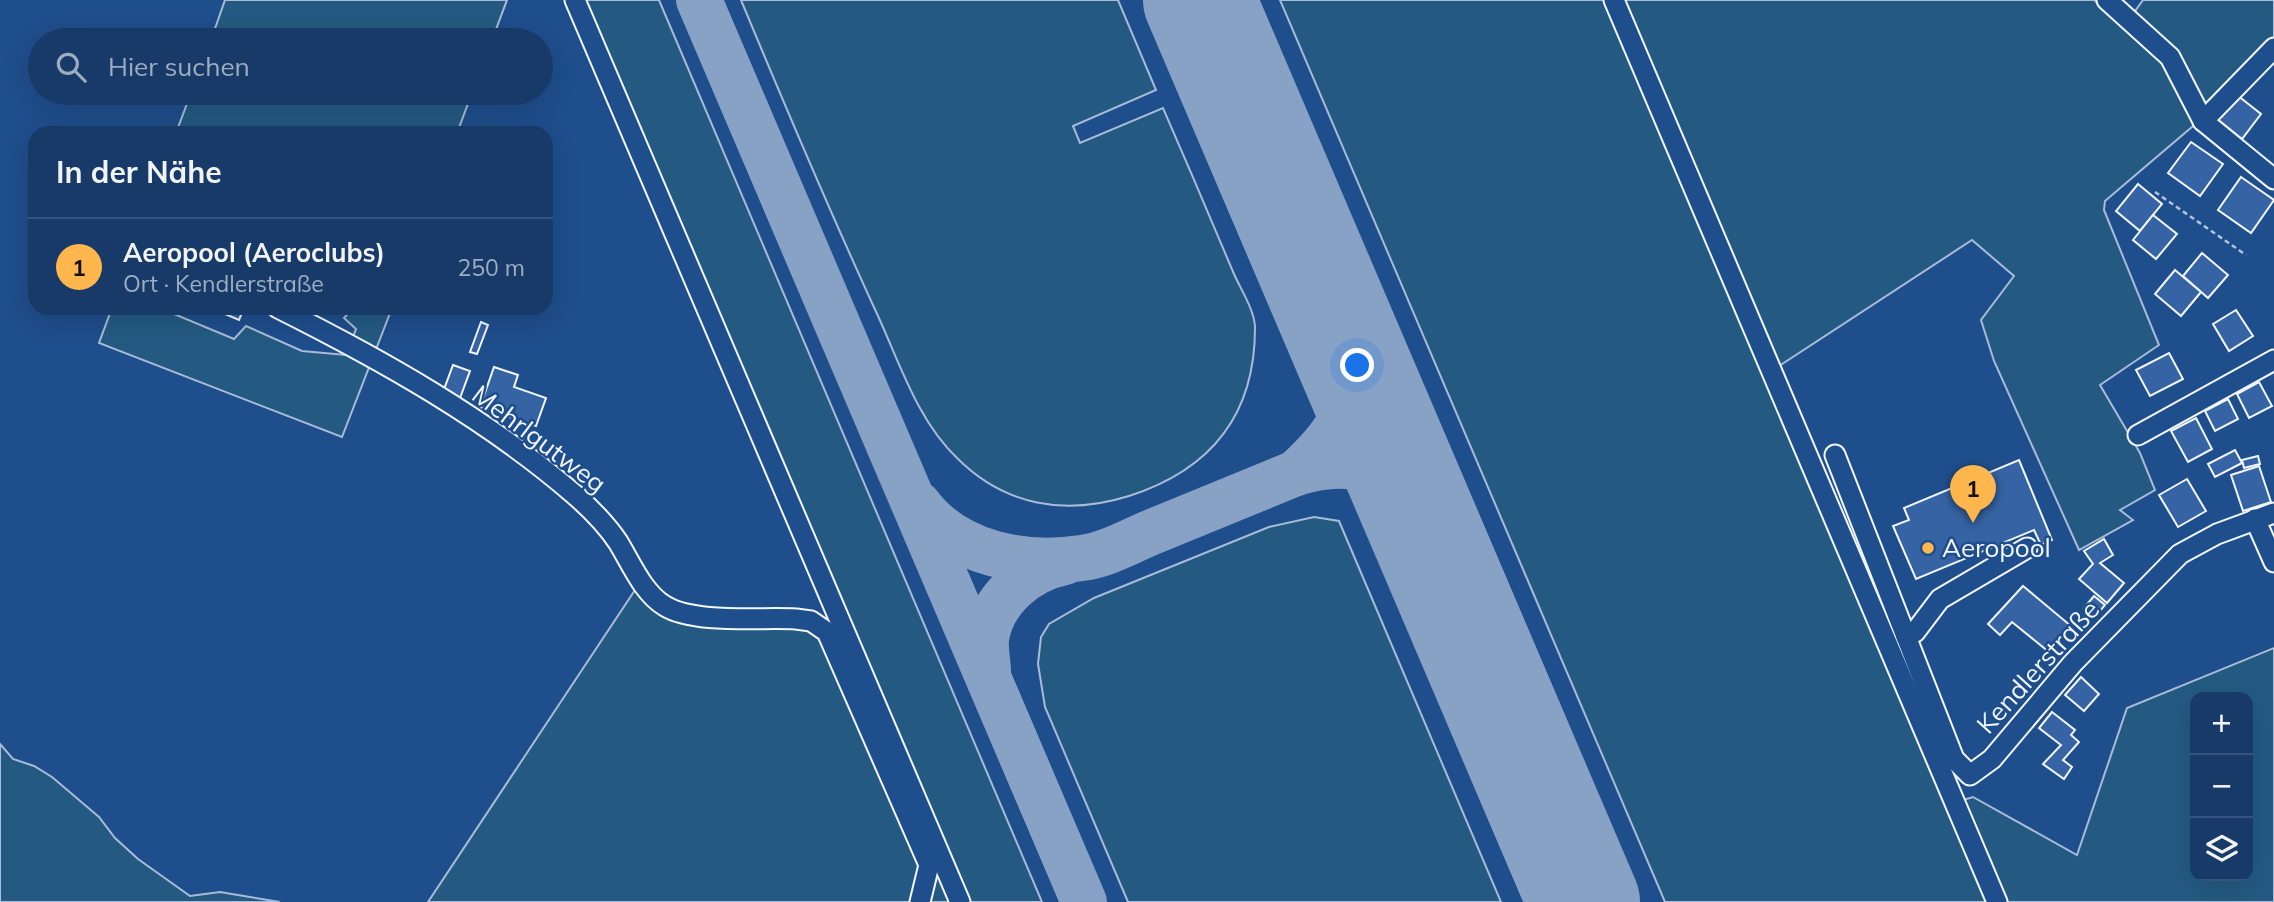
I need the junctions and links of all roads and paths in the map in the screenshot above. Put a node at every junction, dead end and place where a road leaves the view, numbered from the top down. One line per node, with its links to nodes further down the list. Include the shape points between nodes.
1 (575, 0): 21 (street)
2 (1614, 0): 20 (street)
3 (2107, 0): 4 (street)
4 (2131, 7): 6 (street, via 2170,57)
5 (2274, 48): 6 (street)
6 (2203, 121): 7 (street)
7 (2274, 179)
8 (2155, 192): 9 (path)
9 (2246, 255)
10 (290, 315): 21 (street, Mehrlgutweg, via 474,418 575,495 604,523 663,605 692,615 796,619 822,627 832,639)
11 (2274, 360): 12 (street)
12 (2138, 435)
13 (1835, 455): 18 (street, Kendlerstraße)
14 (2274, 513): 15 (street, Kendlerstraße)
15 (2255, 519): 17 (street); 19 (street, Kendlerstraße, via 2180,554 2073,663 1992,759)
16 (2027, 548): 18 (street, via 1940,599)
17 (2274, 562)
18 (1906, 637): 19 (street, Kendlerstraße, via 1954,759)
19 (1970, 775): 20 (street)
20 (1953, 797): 24 (street)
21 (935, 862): 22 (street); 23 (street)
22 (920, 902)
23 (960, 902)
24 (1997, 902)

